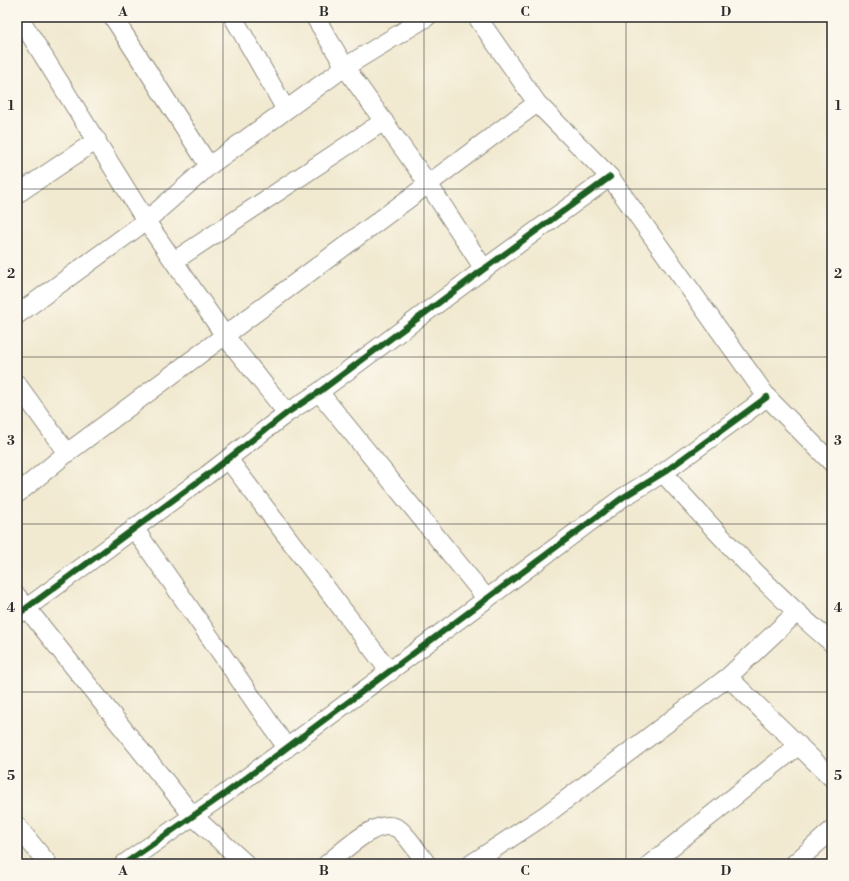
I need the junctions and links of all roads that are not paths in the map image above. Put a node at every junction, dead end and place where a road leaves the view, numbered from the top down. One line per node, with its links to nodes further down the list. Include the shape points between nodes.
1 (113, 17): 12 (street)
2 (233, 17): 9 (street)
3 (315, 17): 7 (street)
4 (426, 17): 7 (street)
5 (477, 17): 8 (street)
6 (19, 18): 11 (street)
7 (345, 67): 9 (street); 10 (street)
8 (537, 103): 13 (street); 14 (street)
9 (286, 110): 12 (street)
10 (384, 121): 14 (street); 17 (street)
11 (97, 140): 15 (street); 16 (street)
12 (209, 166): 16 (street)
13 (610, 177): 18 (street); 23 (street)
14 (429, 185): 18 (street); 20 (street)
15 (17, 194)
16 (146, 221): 17 (street); 19 (street)
17 (174, 261): 20 (street)
18 (484, 269): 22 (street)
19 (17, 315)
20 (225, 336): 24 (street); 25 (street)
21 (17, 384): 25 (street)
22 (319, 392): 24 (street); 31 (street)
23 (767, 397): 27 (street); 28 (street)
24 (287, 413): 26 (street)
25 (67, 454): 29 (street)
26 (228, 459): 30 (street); 35 (street)
27 (832, 463)
28 (663, 473): 31 (street, via 622,498); 33 (street, via 730,547)
29 (17, 494)
30 (134, 528): 32 (street); 38 (street)
31 (486, 599): 35 (street)
32 (20, 606): 40 (street)
33 (796, 613): 34 (street); 36 (street)
34 (832, 643)
35 (390, 672): 38 (street)
36 (728, 676): 37 (street); 48 (street, via 547,814)
37 (799, 745): 39 (street); 49 (street)
38 (287, 748): 40 (street)
39 (832, 778)
40 (193, 816): 44 (street); 45 (street)
41 (17, 826): 43 (street)
42 (832, 830): 50 (street)
43 (48, 864)
44 (124, 864)
45 (246, 864)
46 (326, 864): 47 (street, via 375,827 387,825 400,830)
47 (427, 864)
48 (471, 864)
49 (650, 864)
50 (794, 864)

